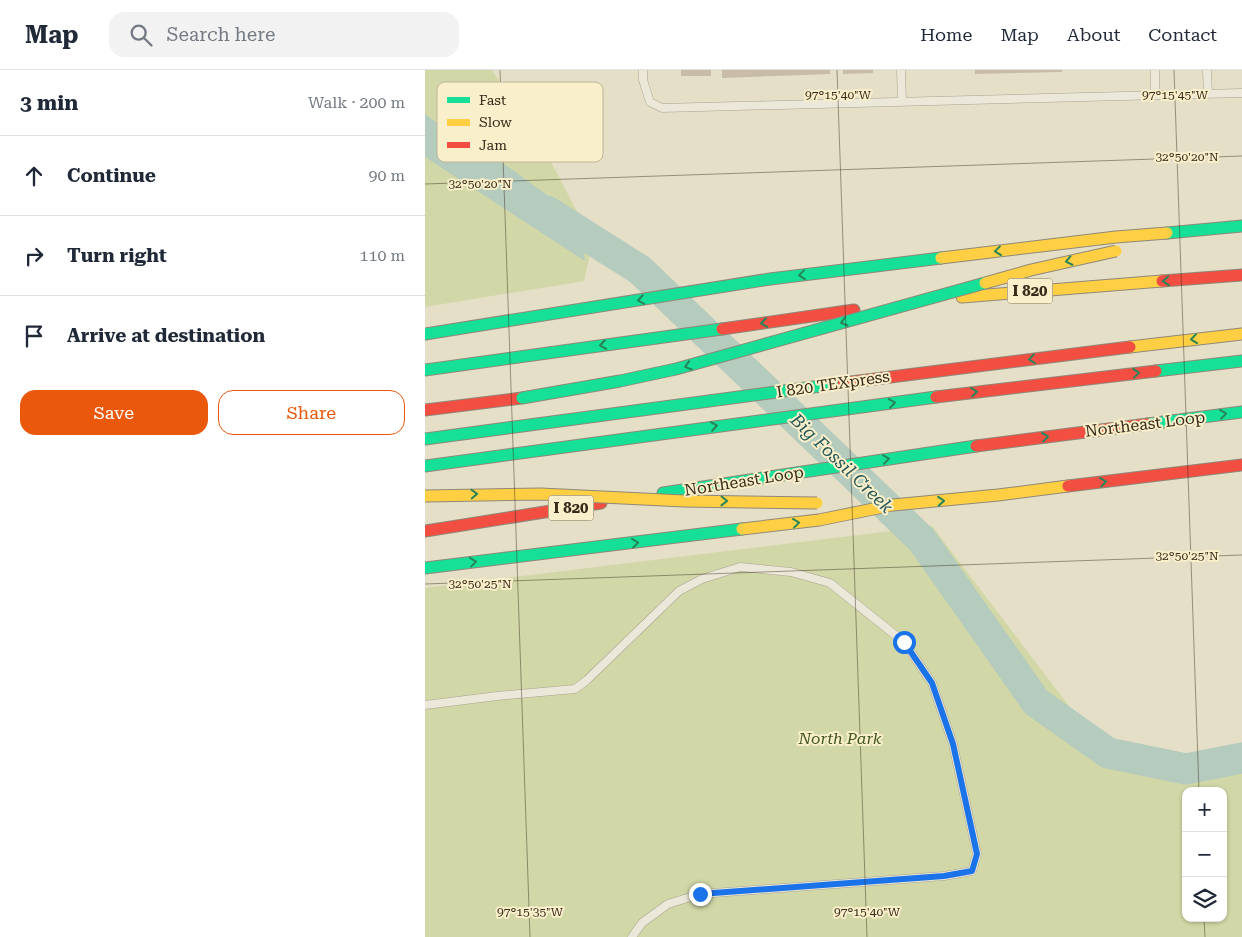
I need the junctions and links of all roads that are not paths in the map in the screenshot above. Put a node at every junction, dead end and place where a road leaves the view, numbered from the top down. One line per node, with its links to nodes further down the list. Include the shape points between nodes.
1 (643, 70): 8 (lane, via 650,102 662,108)
2 (901, 70): 8 (lane)
3 (1155, 70): 7 (lane)
4 (1207, 70): 6 (lane)
5 (1242, 93): 6 (lane)
6 (1208, 94): 7 (lane)
7 (1155, 95): 8 (lane)
8 (902, 101)
9 (1242, 226): 10 (highway)
10 (1230, 228): 11 (highway, via 1190,241); 14 (highway, one-way to 14, via 1115,237 770,279)
11 (1153, 246)
12 (1121, 250): 18 (highway, one-way to 18, bridge, via 1031,270 676,369 521,398)
13 (1242, 275): 17 (highway, I 820, one-way to 17, via 990,294)
14 (425, 334)
15 (1242, 334): 20 (highway, I 820 TEXpress, one-way to 20, via 899,375)
16 (1242, 361): 22 (highway, I 820 TEXpress, one-way to 16, via 926,398)
17 (425, 370)
18 (425, 410)
19 (1242, 412): 27 (highway, Northeast Loop / I 820, one-way to 19, via 997,443)
20 (425, 439)
21 (1242, 465): 26 (highway, one-way to 21)
22 (425, 466)
23 (425, 496): 24 (highway, one-way to 24, bridge, via 541,494)
24 (827, 503)
25 (846, 504): 26 (highway)
26 (893, 505): 28 (highway, one-way to 26, via 819,520)
27 (425, 531)
28 (425, 568)
29 (425, 705): 30 (lane, via 575,689 679,591 702,579 740,567 791,572 830,583 904,642 932,683 953,744 977,854 972,871 944,876 700,894 668,904 642,923)
30 (632, 937)

